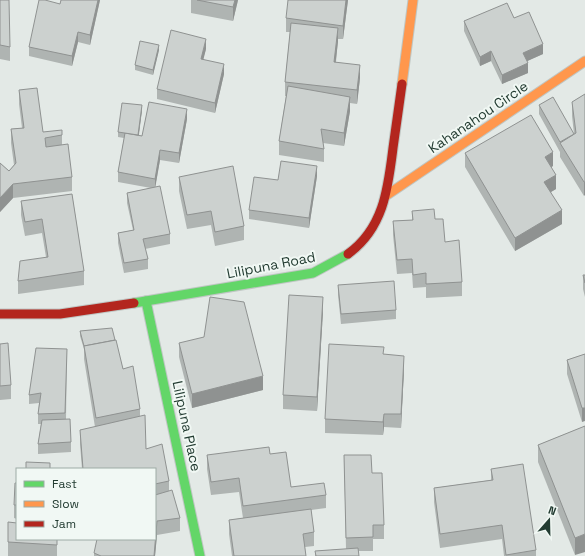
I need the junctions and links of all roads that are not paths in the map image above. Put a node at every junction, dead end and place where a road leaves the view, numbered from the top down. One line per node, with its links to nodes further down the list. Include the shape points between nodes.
1 (413, 0): 3 (street, Lilipuna Road)
2 (585, 61): 3 (street, Kahanahou Circle)
3 (387, 196): 4 (street, Lilipuna Road, via 368,234 346,256 330,266 313,273)
4 (146, 301): 5 (street, Lilipuna Road, via 60,314); 6 (street, Lilipuna Place)
5 (0, 314)
6 (200, 556)

